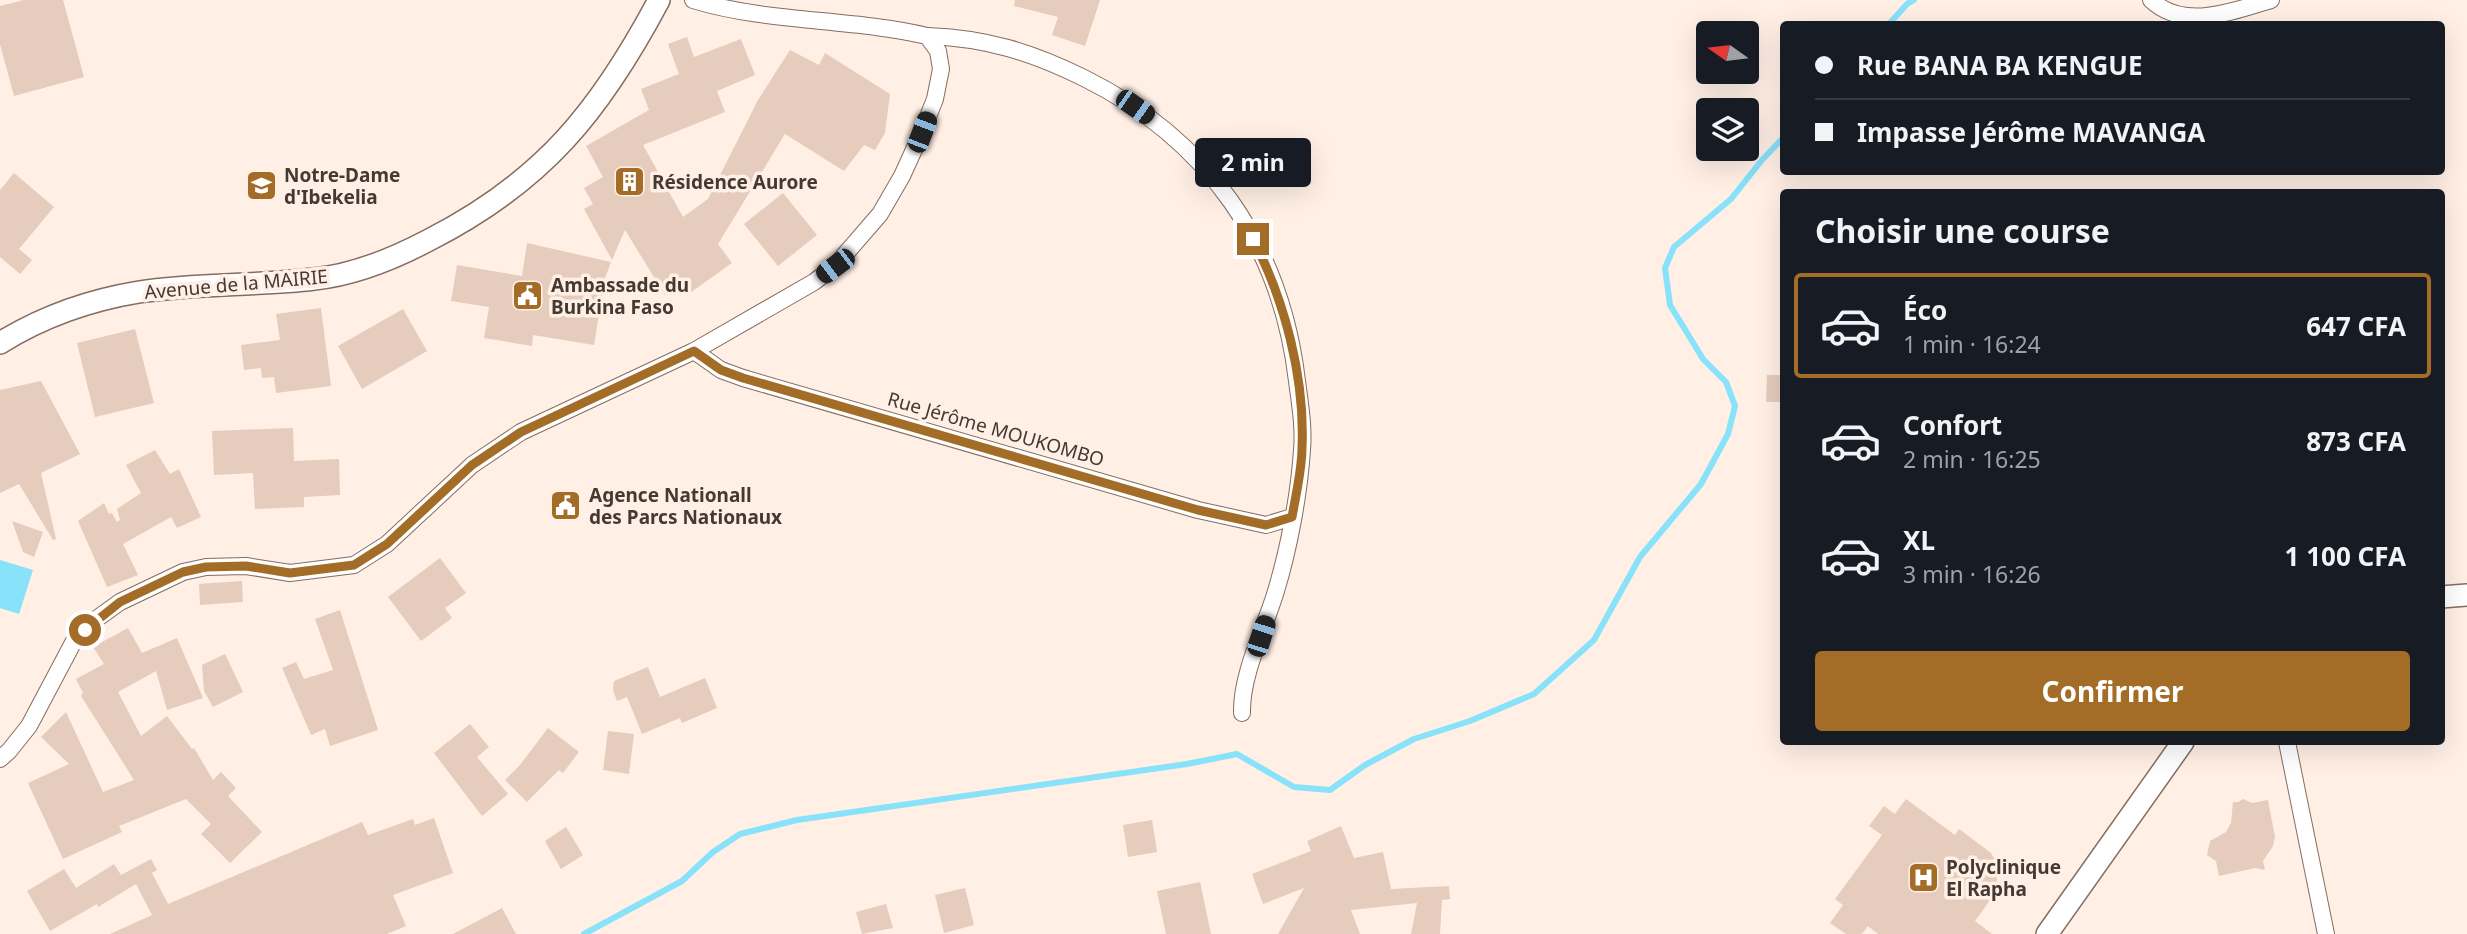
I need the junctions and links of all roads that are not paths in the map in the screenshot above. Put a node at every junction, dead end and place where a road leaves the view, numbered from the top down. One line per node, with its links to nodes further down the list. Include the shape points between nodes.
1 (659, 0): 6 (main road, Avenue de la MAIRIE, via 600,98 557,150 499,200 463,223 356,270 316,279 138,292 58,314)
2 (693, 0): 5 (street)
3 (2151, 0): 4 (street, via 2182,16 2227,12)
4 (2271, 0)
5 (926, 36): 7 (street, via 938,51 941,69 935,99 880,214 835,266 814,282); 8 (street, via 970,39 1020,50 1098,85 1162,126 1223,190 1274,284 1295,363 1303,449)
6 (0, 343)
7 (694, 351): 8 (street, Rue Jérôme MOUKOMBO, via 721,370 743,378 1198,510 1266,525); 14 (street, via 521,432 472,465 387,544 354,565 290,573 246,566 206,567 183,572 120,602 74,640 29,726)
8 (1292, 517): 11 (street, via 1276,590 1244,689)
9 (2467, 594): 10 (main road)
10 (2445, 597)
11 (1242, 713)
12 (2181, 745): 15 (main road)
13 (2288, 745): 16 (street)
14 (0, 759)
15 (2047, 934)
16 (2326, 934)

